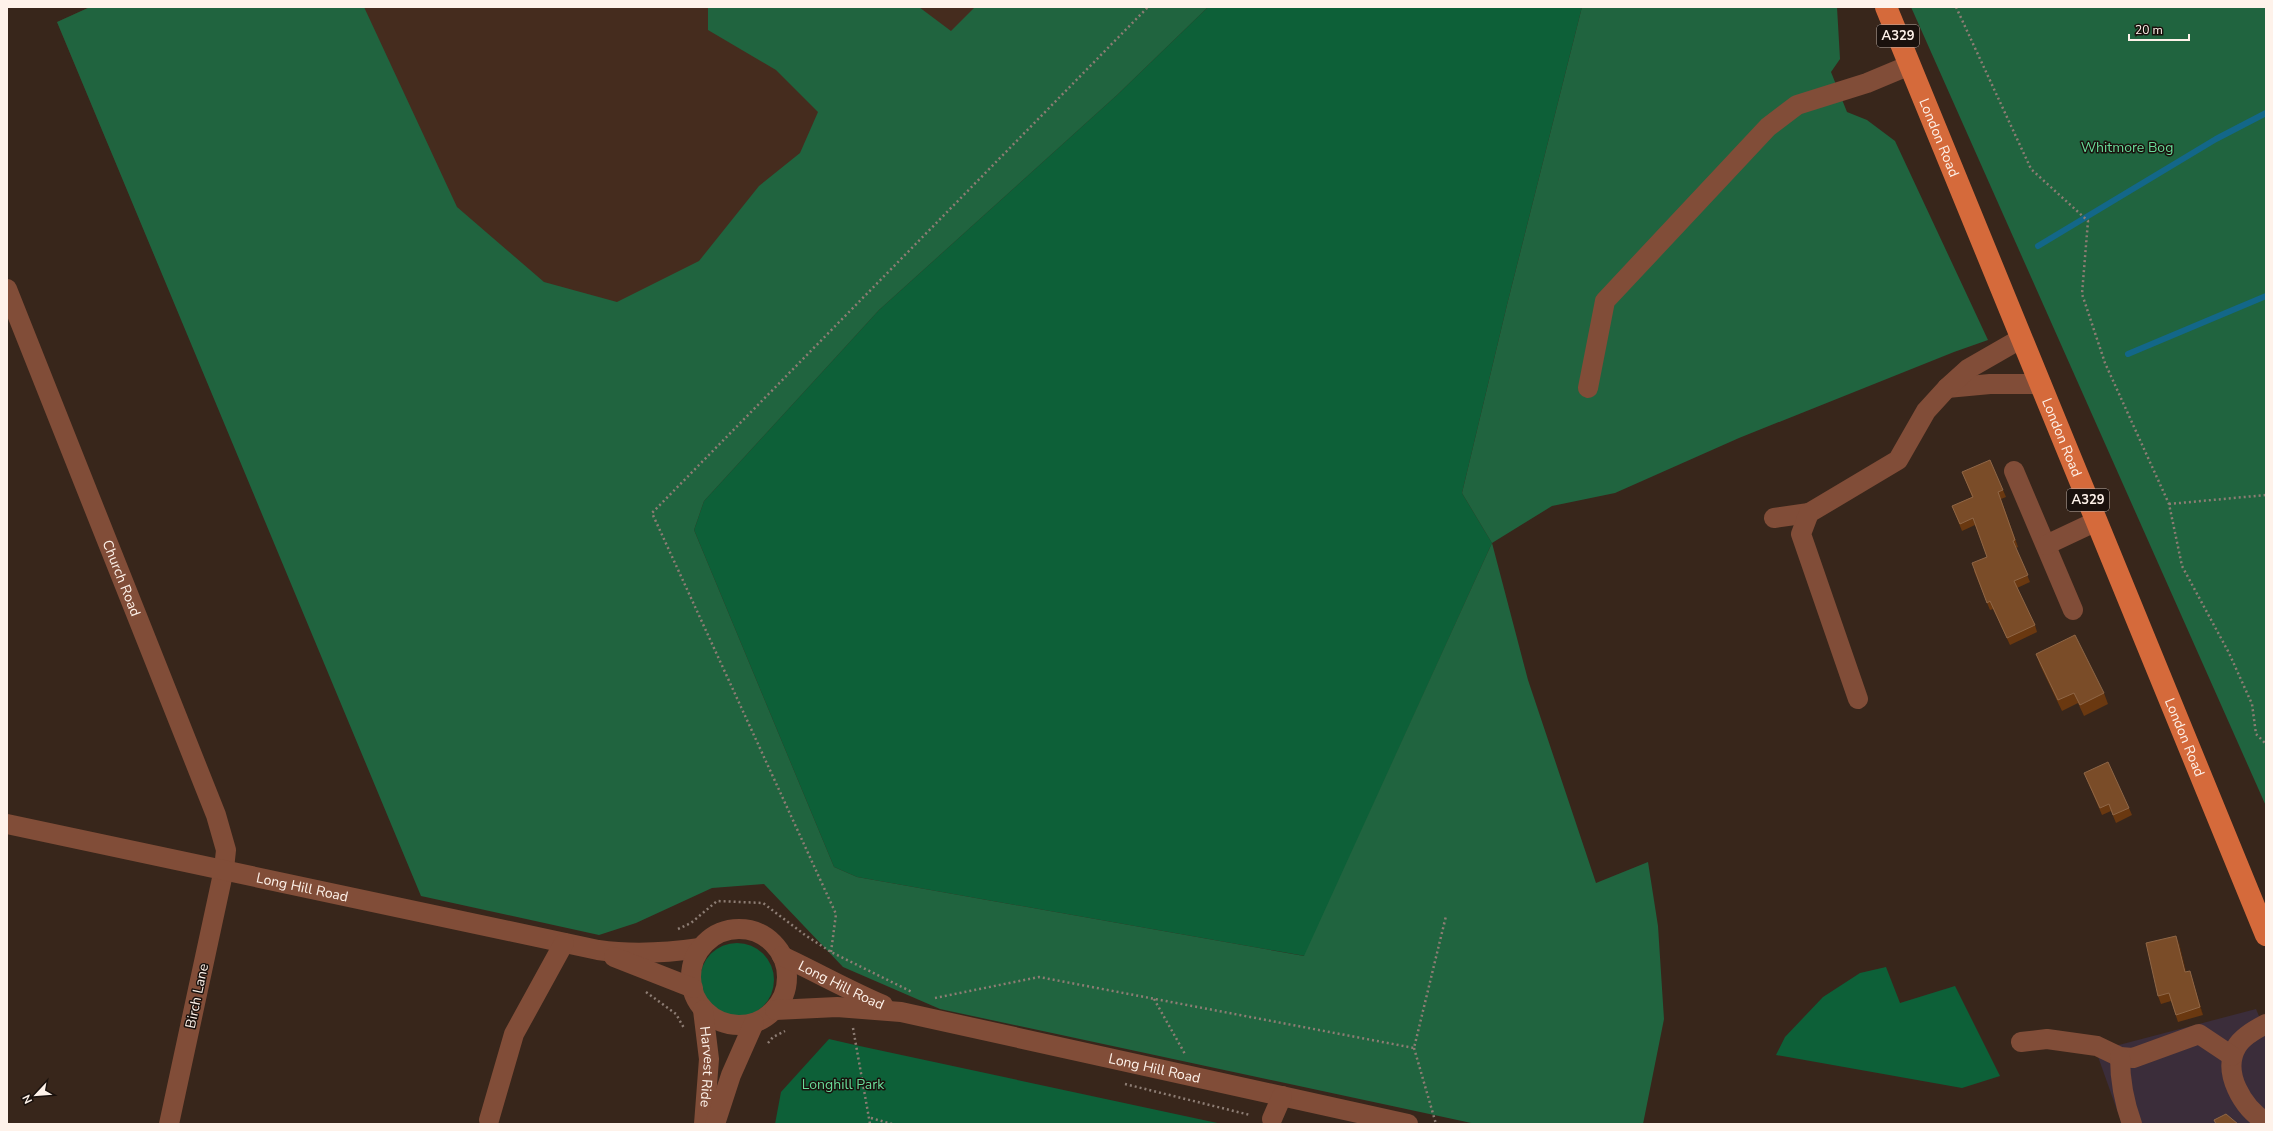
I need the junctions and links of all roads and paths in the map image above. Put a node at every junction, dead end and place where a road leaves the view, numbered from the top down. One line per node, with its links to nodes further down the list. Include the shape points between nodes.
1 (1148, 7): 28 (path, via 652,513 836,914)
2 (1886, 7): 4 (main road, London Road / A329)
3 (1956, 7): 12 (path, via 2031,169 2088,221 2082,294 2105,363)
4 (1910, 65): 6 (main road, London Road / A329); 8 (street, via 1860,86 1797,106 1768,127 1605,301)
5 (7, 289): 21 (street, Church Road, via 213,807 226,850)
6 (2022, 338): 7 (main road, London Road / A329); 9 (street, via 1968,369)
7 (2041, 384): 9 (street, via 1990,384); 15 (main road, London Road / A329)
8 (1588, 388)
9 (1947, 388): 13 (street, via 1926,411 1898,460)
10 (2014, 471): 16 (street)
11 (2266, 495): 12 (path)
12 (2169, 504): 19 (path, via 2182,566 2229,652 2252,704 2256,734)
13 (1809, 513): 14 (street); 18 (street, via 1801,534)
14 (1774, 518)
15 (2097, 522): 16 (street); 24 (main road, London Road / A329)
16 (2046, 545): 17 (street)
17 (2074, 610)
18 (1858, 699)
19 (2266, 744)
20 (7, 824): 21 (street, Long Hill Road)
21 (224, 869): 25 (street, Long Hill Road); 54 (street, Birch Lane)
22 (1446, 916): 45 (path)
23 (672, 932): 28 (path, via 691,923 717,901 763,903)
24 (2266, 935)
25 (564, 943): 27 (street, Long Hill Road); 52 (street, via 514,1034)
26 (700, 948): 27 (street, Long Hill Road, via 630,954); 29 (street, via 719,932 744,928 768,938); 30 (street, via 690,971)
27 (598, 950): 30 (street, Long Hill Road)
28 (831, 952): 32 (path)
29 (782, 956): 36 (street, via 786,965 787,985); 37 (street, Long Hill Road, via 824,975 851,992)
30 (693, 988): 35 (street)
31 (642, 989): 42 (path, via 676,1014)
32 (913, 993)
33 (934, 998): 34 (path, via 1039,977)
34 (1154, 999): 45 (path); 48 (path)
35 (703, 1010): 38 (street, via 711,1017 727,1024 737,1026); 55 (street, Harvest Ride, via 710,1059)
36 (775, 1010): 37 (street, Long Hill Road, via 837,1007); 38 (street)
37 (901, 1012): 48 (street, Long Hill Road)
38 (754, 1023): 56 (street, Harvest Ride, via 731,1075)
39 (2266, 1024): 46 (street, via 2249,1033 2237,1045)
40 (852, 1026): 50 (path)
41 (787, 1029): 44 (path)
42 (685, 1030)
43 (2021, 1042): 47 (street, via 2047,1039 2097,1046)
44 (764, 1047)
45 (1414, 1048): 60 (path)
46 (2232, 1056): 47 (street, via 2199,1034 2133,1058); 53 (street, via 2234,1082 2242,1098 2255,1114)
47 (2120, 1058): 61 (street, via 2120,1078)
48 (1199, 1078): 49 (street, Long Hill Road)
49 (1282, 1096): 51 (street); 59 (street, Long Hill Road)
50 (871, 1118): 57 (path); 58 (path)
51 (1272, 1119)
52 (489, 1120)
53 (2266, 1122)
54 (169, 1124)
55 (704, 1124)
56 (715, 1124)
57 (870, 1124)
58 (892, 1124)
59 (1408, 1124)
60 (1436, 1124)
61 (2132, 1124)

